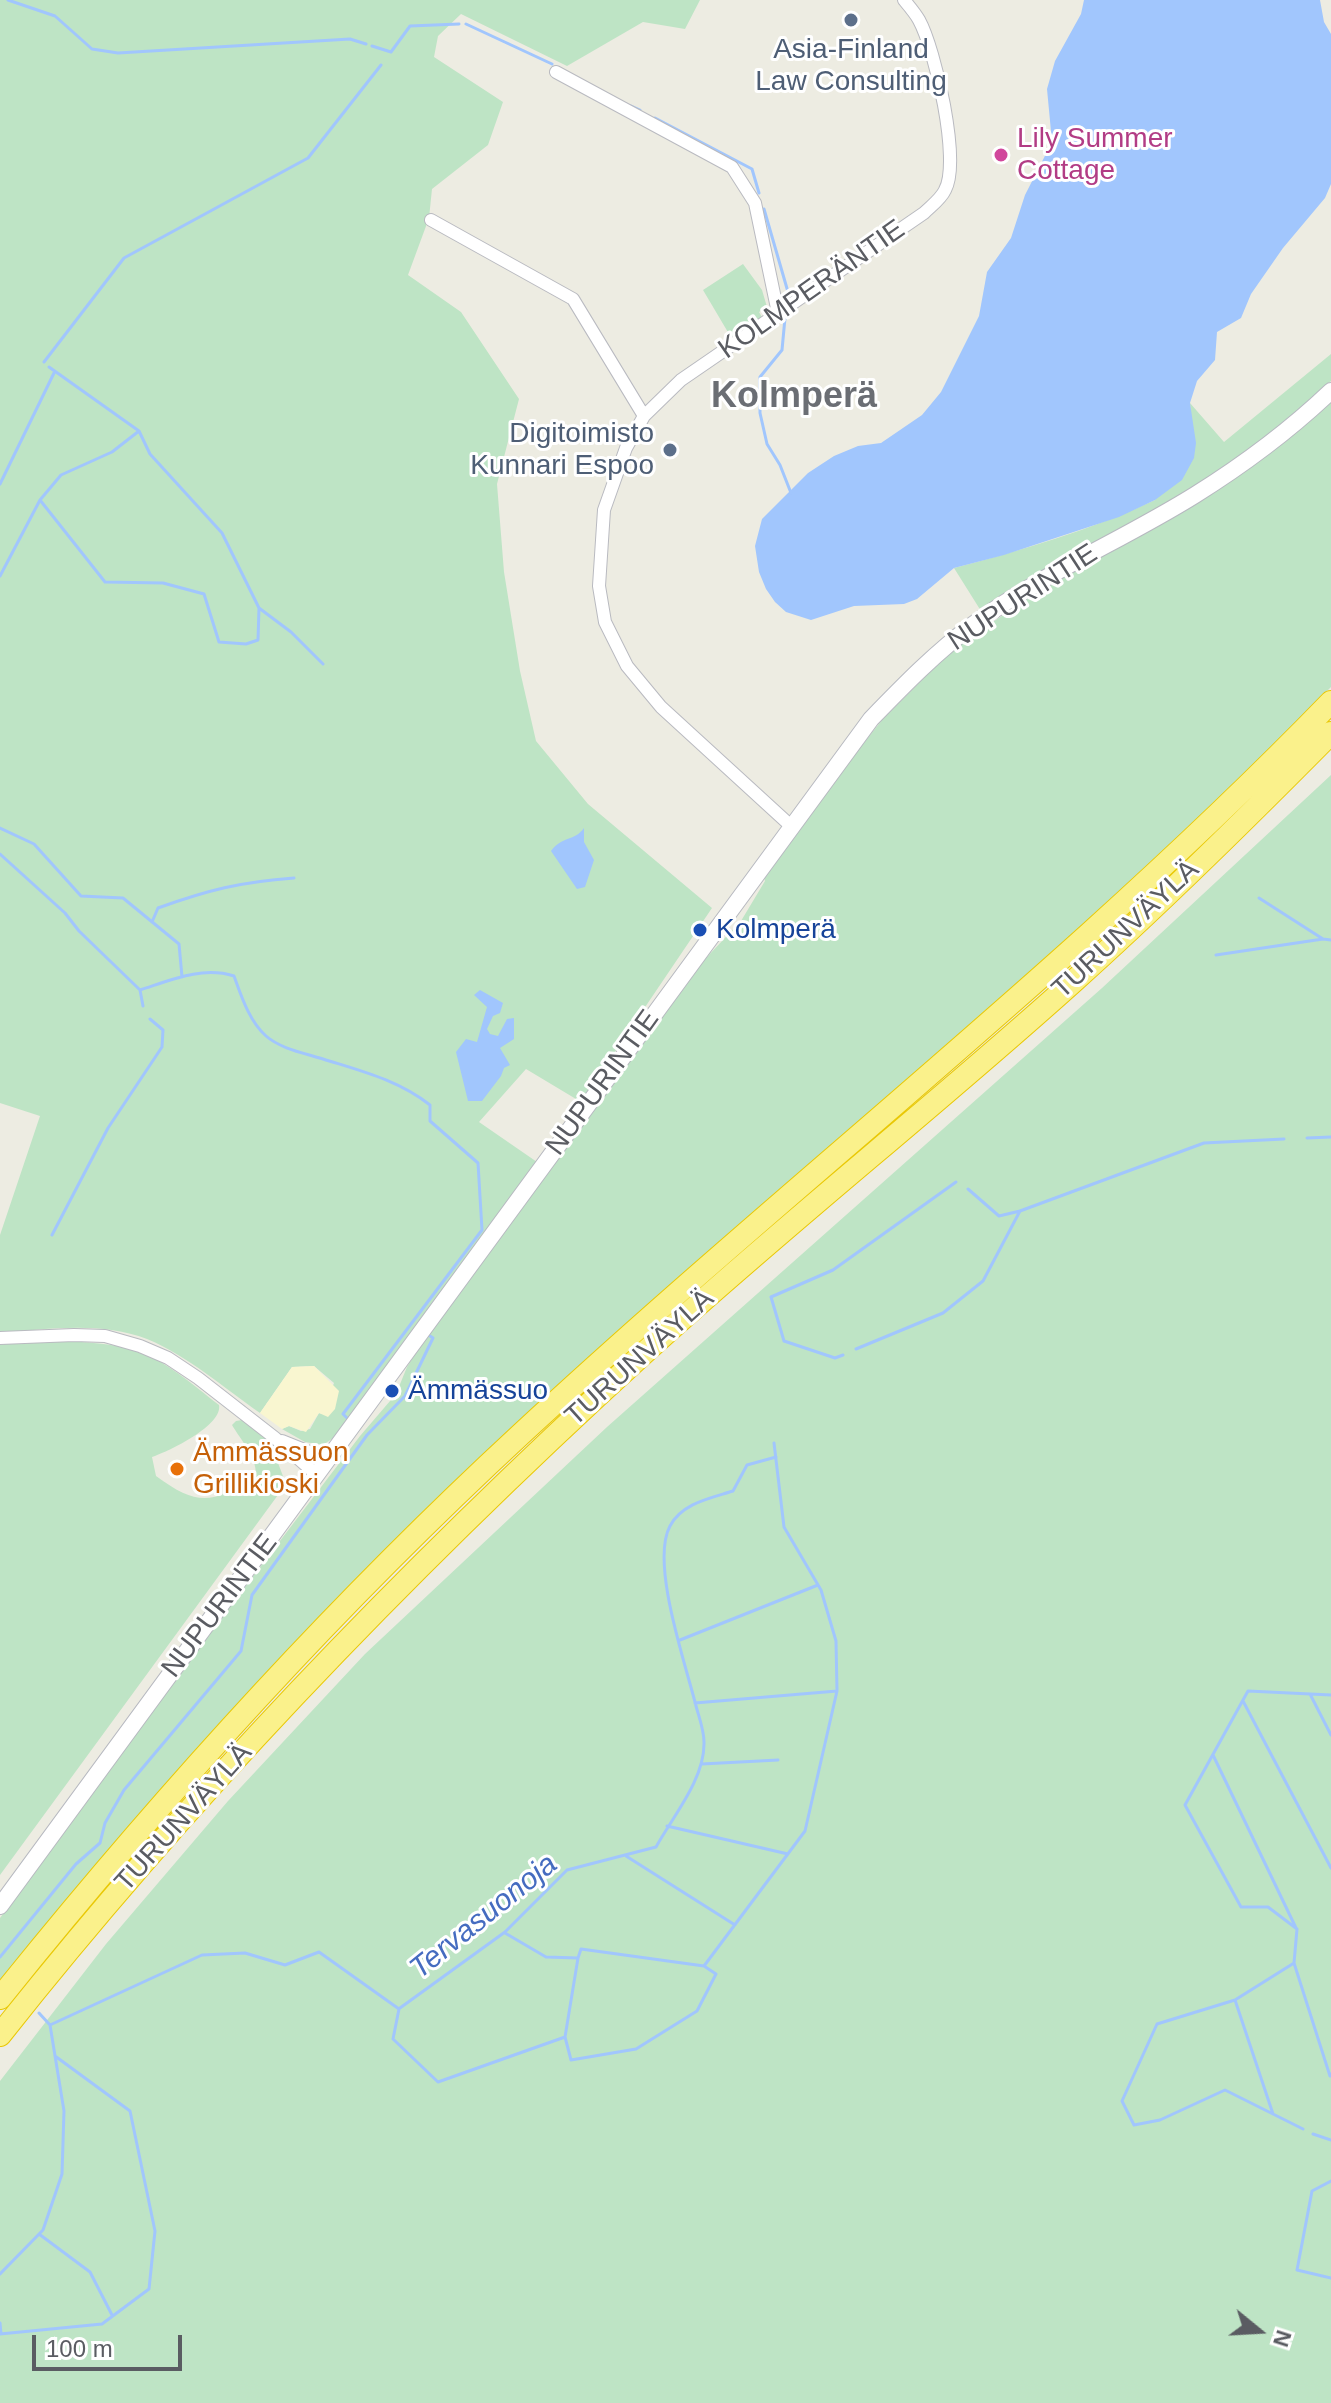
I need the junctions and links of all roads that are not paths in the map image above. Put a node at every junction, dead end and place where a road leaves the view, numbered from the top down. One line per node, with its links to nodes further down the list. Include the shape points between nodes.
1 (904, 0): 4 (street, KOLMPERÄNTIE, via 931,49 944,103 950,148 946,189 924,213)
2 (556, 72): 4 (street, via 732,167 755,203)
3 (431, 220): 6 (street, via 573,299)
4 (778, 313): 6 (street, KOLMPERÄNTIE, via 681,380)
5 (1331, 391): 9 (main road, NUPURINTIE, via 1205,489 975,623 919,669 871,719)
6 (644, 416): 9 (street, KOLMPERÄNTIE, via 626,448 604,510 599,586 605,622 627,666 661,707)
7 (1331, 702): 13 (highway, TURUNVÄYLÄ, via 1056,964 630,1336 421,1531 231,1729)
8 (1331, 733): 14 (highway, TURUNVÄYLÄ, via 1077,978 647,1350 438,1546 150,1854)
9 (791, 826): 11 (main road, NUPURINTIE)
10 (0, 1338): 11 (street, via 105,1336 140,1346 178,1365 275,1438 307,1451)
11 (321, 1469): 12 (main road, NUPURINTIE)
12 (0, 1906)
13 (0, 1998)
14 (0, 2035)

